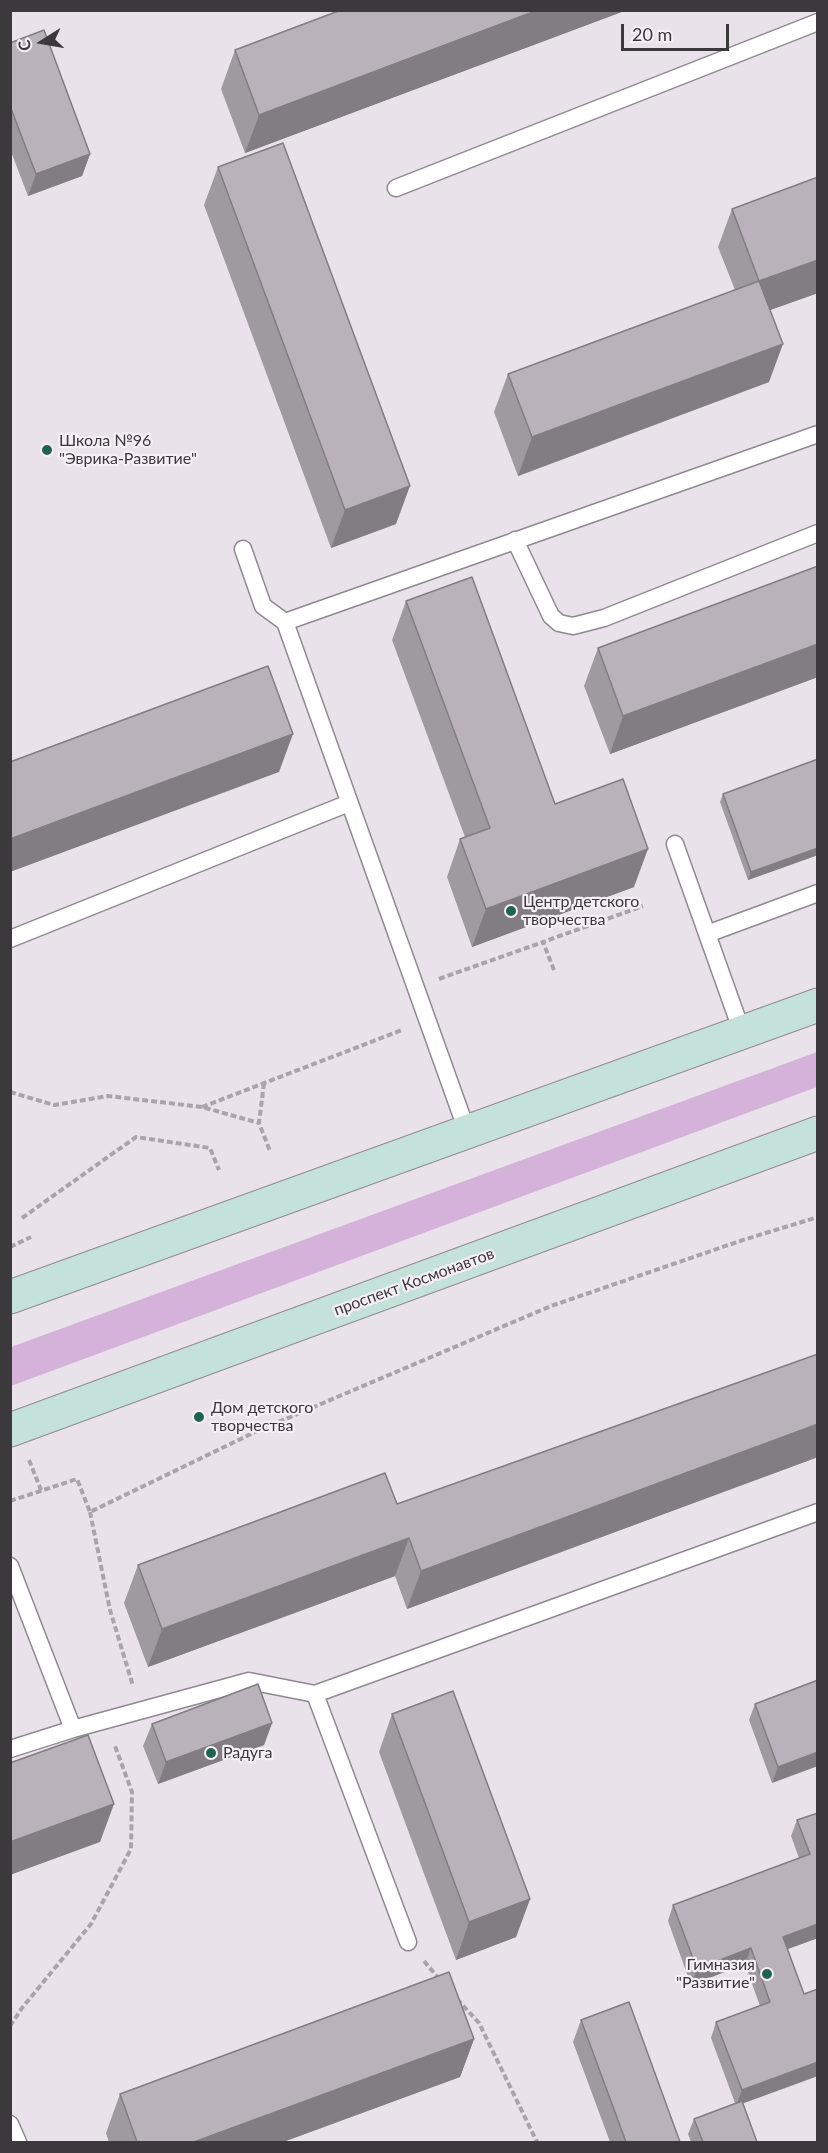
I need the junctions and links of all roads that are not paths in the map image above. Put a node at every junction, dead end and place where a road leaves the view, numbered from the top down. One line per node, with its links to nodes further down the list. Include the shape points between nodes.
1 (818, 22): 2 (lane)
2 (396, 188)
3 (818, 434): 5 (lane)
4 (818, 533): 5 (lane, via 604,618 573,626 559,623 551,616)
5 (515, 540): 7 (lane)
6 (243, 549): 7 (lane, via 263,606)
7 (285, 622): 8 (lane)
8 (349, 803): 12 (lane); 15 (lane)
9 (675, 844): 11 (lane)
10 (818, 893): 11 (lane)
11 (707, 934): 14 (lane)
12 (10, 939)
13 (818, 1005): 14 (main road)
14 (742, 1032): 15 (main road)
15 (467, 1131): 17 (main road)
16 (818, 1133): 18 (main road, проспект Космонавтов)
17 (10, 1297)
18 (10, 1431)
19 (818, 1512): 21 (lane)
20 (10, 1566): 22 (lane)
21 (315, 1694): 22 (lane, via 249,1681); 24 (lane)
22 (73, 1728): 23 (lane)
23 (10, 1749)
24 (408, 1942)
25 (10, 2124): 26 (lane)
26 (18, 2142)

